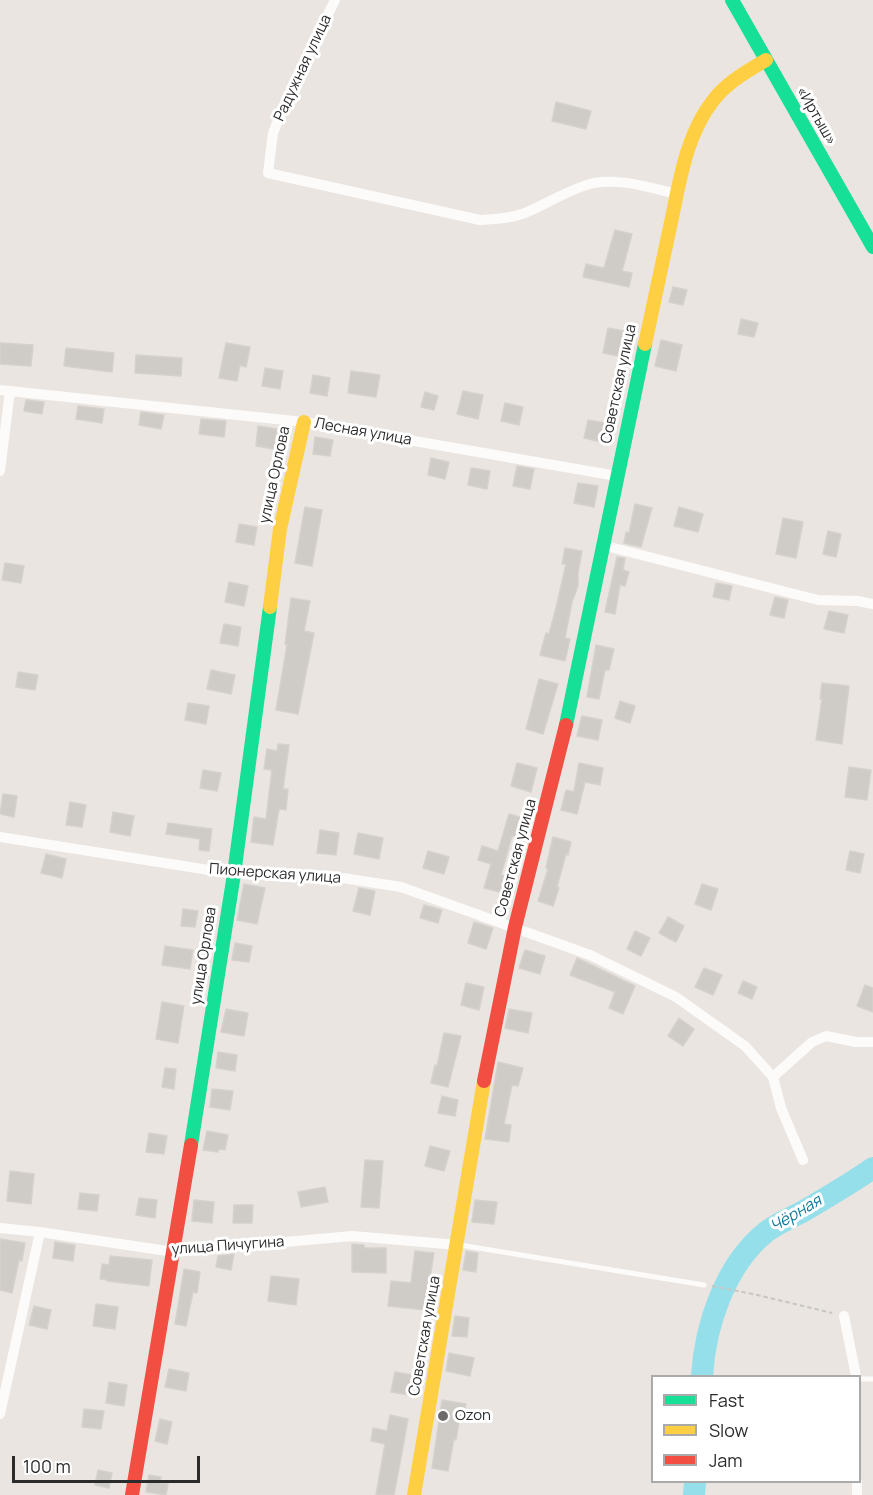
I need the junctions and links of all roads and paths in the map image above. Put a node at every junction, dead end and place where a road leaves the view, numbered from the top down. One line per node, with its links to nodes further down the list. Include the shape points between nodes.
1 (335, 0): 4 (street, Радужная улица, via 273,133 268,173 480,220 522,214 594,183 617,182)
2 (732, 0): 3 (main road, «Иртыш»)
3 (766, 60): 4 (main road, Советская улица, via 720,91 708,106 687,153); 5 (main road, «Иртыш»)
4 (677, 194): 9 (main road, Советская улица)
5 (873, 247)
6 (5, 391): 7 (street, Лесная улица); 8 (street)
7 (304, 422): 9 (street, Лесная улица); 13 (main road, улица Орлова, via 280,529)
8 (0, 471)
9 (616, 476): 10 (main road, Советская улица)
10 (602, 545): 11 (street, via 818,600); 14 (main road, Советская улица, via 562,744)
11 (873, 604)
12 (0, 837): 13 (street, Пионерская улица)
13 (234, 874): 14 (street, Пионерская улица, via 330,876 400,887); 21 (main road, улица Орлова)
14 (515, 927): 16 (street, Пионерская улица, via 590,955 676,997 745,1046); 20 (main road, Советская улица, via 487,1063)
15 (873, 1042): 16 (street, via 825,1036 812,1042)
16 (773, 1077): 17 (street, Пионерская улица)
17 (803, 1160)
18 (0, 1228): 19 (street, улица Пичугина)
19 (40, 1232): 21 (street, улица Пичугина); 25 (street)
20 (458, 1245): 21 (street, улица Пичугина, via 352,1236); 22 (lane); 27 (main road, Советская улица)
21 (174, 1252): 26 (main road, улица Орлова)
22 (704, 1285): 23 (path)
23 (844, 1316): 24 (street)
24 (856, 1375)
25 (0, 1414)
26 (132, 1495)
27 (414, 1495)

